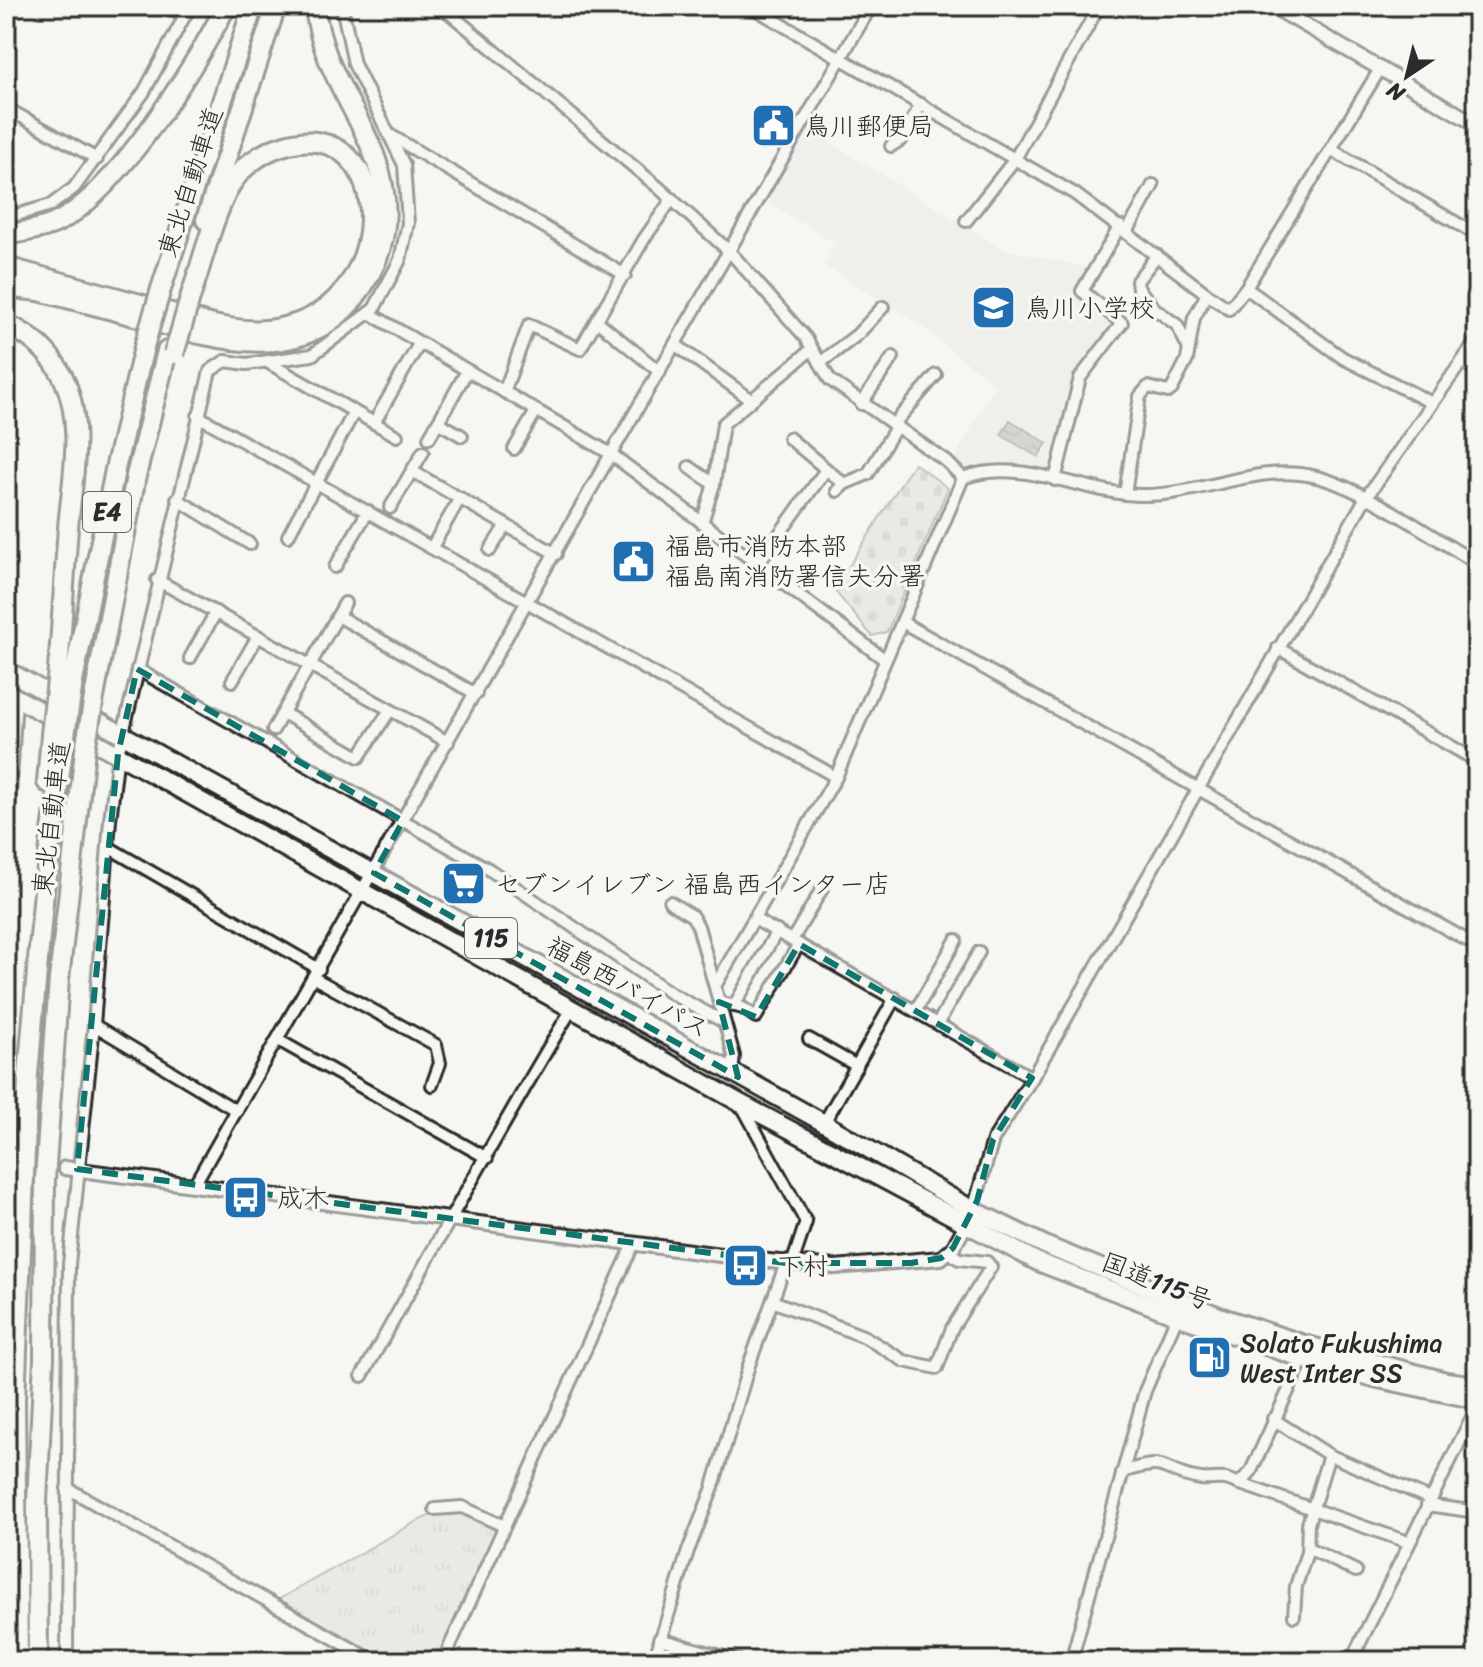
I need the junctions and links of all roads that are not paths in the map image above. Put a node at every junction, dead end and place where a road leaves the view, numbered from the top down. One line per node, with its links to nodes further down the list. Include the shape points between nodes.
1 (12, 6): 15 (street)
2 (167, 6): 14 (street)
3 (226, 6): 31 (highway, via 180,87 104,186 55,223)
4 (253, 6): 111 (highway, 東北自動車道 / E4, bridge, via 145,343)
5 (276, 6): 39 (highway, 東北自動車道 / E4)
6 (315, 6): 37 (highway, via 330,69 367,139 386,206 381,252 346,307 306,334 242,343)
7 (342, 6): 21 (street, via 354,64)
8 (441, 6): 27 (street)
9 (750, 6): 16 (street)
10 (871, 6): 16 (street)
11 (1084, 6): 13 (street)
12 (1272, 6): 17 (street)
13 (1097, 9): 25 (street)
14 (188, 11): 24 (street, via 144,92)
15 (6, 16)
16 (841, 58): 18 (street); 33 (street)
17 (1380, 69): 20 (street); 23 (street)
18 (921, 104): 22 (street, via 902,139); 25 (street)
19 (6, 108): 24 (street)
20 (1477, 125)
21 (390, 135): 36 (street); 42 (street, via 404,165 408,223 394,277)
22 (891, 146)
23 (1332, 150): 32 (street); 38 (street)
24 (97, 159): 28 (street, via 74,188 51,205)
25 (1015, 159): 29 (street); 30 (street)
26 (1153, 185): 30 (street)
27 (672, 199): 33 (street); 36 (street)
28 (6, 218)
29 (966, 221)
30 (1123, 229): 34 (street); 79 (street, via 1082,291 1122,323 1080,378)
31 (6, 235)
32 (1477, 235)
33 (730, 252): 47 (street); 48 (street)
34 (1157, 255): 40 (street); 49 (street, via 1137,281 1138,288 1177,325)
35 (6, 267): 39 (highway, via 224,326 283,326 333,300 362,263 371,235 371,207 353,163 328,147 307,142 270,151 246,168 230,185)
36 (625, 275): 43 (street)
37 (6, 287)
38 (1246, 288): 40 (street, via 1229,309); 60 (street, via 1343,358)
39 (186, 294): 188 (highway, 東北自動車道 / E4, bridge, via 136,476 85,750 63,936 45,1180)
40 (1207, 294): 49 (street, via 1194,318)
41 (883, 307): 53 (street)
42 (369, 313): 46 (street); 51 (street, via 312,355)
43 (597, 321): 56 (street); 58 (street, via 577,350 529,325)
44 (6, 324): 111 (highway, via 49,355 72,409 75,457)
45 (1477, 340): 52 (street)
46 (419, 344): 55 (street); 66 (street)
47 (676, 345): 56 (street); 59 (street)
48 (812, 349): 53 (street); 59 (street)
49 (1189, 349): 82 (street, via 1172,389 1148,387 1140,396)
50 (893, 357): 61 (street)
51 (267, 362): 63 (street); 64 (street, via 216,365)
52 (1462, 362): 54 (street); 60 (street)
53 (820, 363): 61 (street, via 830,380)
54 (1477, 370)
55 (467, 371): 58 (street); 65 (street)
56 (660, 372): 74 (street)
57 (936, 375): 67 (street)
58 (504, 392): 62 (street)
59 (750, 399): 81 (street, via 723,424)
60 (1432, 403): 85 (street)
61 (861, 404): 67 (street)
62 (536, 411): 72 (street); 74 (street)
63 (354, 412): 66 (street); 80 (street)
64 (198, 416): 80 (street); 84 (street)
65 (438, 422): 69 (street); 70 (street)
66 (374, 423): 68 (street)
67 (894, 426): 77 (street, via 868,474 840,488); 78 (street)
68 (397, 436)
69 (462, 436)
70 (429, 438)
71 (789, 438): 77 (street)
72 (514, 449)
73 (423, 452): 76 (street)
74 (611, 454): 88 (street); 94 (street)
75 (689, 467): 81 (street)
76 (412, 471): 83 (street); 86 (street)
77 (825, 471): 96 (street)
78 (963, 478): 79 (street, via 998,470); 103 (street)
79 (1055, 480): 82 (street)
80 (317, 483): 87 (street); 90 (street)
81 (714, 484): 88 (street)
82 (1125, 494): 85 (street, via 1165,493 1299,472 1341,484)
83 (460, 498): 89 (street); 92 (street)
84 (177, 499): 91 (street); 98 (street)
85 (1365, 499): 95 (street); 105 (street)
86 (390, 508)
87 (368, 511): 92 (street); 97 (street)
88 (702, 523): 96 (street)
89 (506, 525): 93 (street); 94 (street)
90 (288, 536)
91 (250, 544)
92 (432, 547): 99 (street)
93 (490, 550)
94 (556, 554): 99 (street)
95 (1477, 563)
96 (757, 565): 107 (street)
97 (335, 567)
98 (157, 580): 101 (street); 109 (street)
99 (528, 602): 113 (street); 122 (street)
100 (345, 603): 102 (street)
101 (216, 612): 104 (street); 106 (street)
102 (338, 616): 108 (street); 113 (street)
103 (902, 622): 107 (street); 123 (street)
104 (258, 636): 108 (street); 112 (street)
105 (1278, 648): 121 (street); 123 (street)
106 (190, 658)
107 (884, 659): 122 (street)
108 (310, 665): 115 (street); 116 (street)
109 (137, 669): 118 (street); 125 (street)
110 (6, 670): 118 (highway, 福島西バイパス / 115)
111 (65, 681): 187 (highway, bridge, via 35,976 15,1401)
112 (232, 681)
113 (476, 694): 119 (street)
114 (11, 695): 120 (highway, 福島西バイパス / 115); 124 (street)
115 (390, 710): 116 (street, via 359,757); 119 (street)
116 (283, 713): 117 (street)
117 (273, 730)
118 (124, 734): 120 (street); 128 (highway, 福島西バイパス / 115)
119 (448, 742): 125 (street)
120 (118, 754): 126 (street); 130 (highway, 福島西バイパス / 115)
121 (1477, 761)
122 (836, 777): 132 (street)
123 (1196, 788): 135 (street); 152 (street)
124 (8, 794): 127 (street)
125 (403, 821): 128 (street); 145 (street, via 490,870 672,994)
126 (108, 847): 138 (street); 147 (street)
127 (6, 863)
128 (374, 873): 130 (street); 151 (highway, 福島西バイパス / 115)
129 (822, 889): 136 (street)
130 (364, 891): 138 (street); 143 (highway, 福島西バイパス / 115)
131 (670, 902): 139 (street, via 698,926)
132 (756, 920): 133 (street); 139 (street)
133 (777, 931): 136 (street); 142 (street)
134 (956, 940): 144 (street)
135 (1475, 941)
136 (795, 942): 140 (street); 142 (street, via 756,1017)
137 (979, 952): 146 (street)
138 (316, 974): 149 (street); 153 (street, via 436,1045 440,1063)
139 (715, 986): 141 (street)
140 (895, 998): 144 (street); 150 (street)
141 (719, 1002): 142 (street); 145 (street)
142 (734, 1006)
143 (573, 1007): 154 (highway, 福島西バイパス / 115); 157 (street)
144 (916, 1010): 146 (street)
145 (724, 1022): 151 (street, via 734,1056)
146 (938, 1023): 152 (street)
147 (94, 1025): 155 (street); 158 (street)
148 (809, 1039): 150 (street)
149 (278, 1040): 155 (street); 157 (street)
150 (857, 1066): 156 (street)
151 (732, 1073): 156 (highway, 福島西バイパス / 115)
152 (1032, 1078): 161 (street, via 993,1140)
153 (432, 1085)
154 (740, 1103): 161 (highway, 福島西バイパス / 115); 164 (street, via 806,1222)
155 (237, 1111): 159 (street)
156 (824, 1123): 161 (highway, 福島西バイパス / 115)
157 (487, 1158): 160 (street)
158 (71, 1168): 159 (street); 176 (street)
159 (194, 1185): 160 (street)
160 (449, 1218): 162 (street); 168 (street)
161 (970, 1218): 163 (street); 166 (highway, 国道115号 / 115)
162 (634, 1243): 164 (street); 181 (street)
163 (950, 1253): 164 (street, via 911,1263); 165 (street, via 991,1267 952,1328 937,1368 904,1361 865,1337)
164 (789, 1264): 165 (street)
165 (775, 1302): 186 (street, via 749,1365)
166 (1180, 1309): 167 (highway, 国道115号 / 115); 174 (street, via 1145,1391)
167 (1305, 1352): 169 (highway, 国道115号 / 115); 170 (highway, 国道115号 / 115, via 1374,1378); 172 (street)
168 (362, 1376)
169 (1477, 1385)
170 (1477, 1400)
171 (1477, 1407): 177 (street)
172 (1273, 1419): 173 (street); 175 (street, via 1251,1471)
173 (1329, 1455): 177 (street); 178 (street)
174 (1122, 1472): 175 (street, via 1157,1462 1193,1477); 194 (street)
175 (1239, 1484): 178 (street)
176 (67, 1488): 189 (street); 190 (street)
177 (1429, 1502): 180 (street); 182 (street)
178 (1311, 1508): 182 (street); 183 (street)
179 (435, 1509): 181 (street, via 462,1507)
180 (1477, 1512)
181 (504, 1526): 191 (street)
182 (1408, 1542): 195 (street)
183 (1308, 1548): 184 (street); 185 (street, via 1296,1586)
184 (1356, 1571)
185 (1294, 1616)
186 (659, 1639): 192 (street); 193 (street)
187 (18, 1661)
188 (38, 1661)
189 (67, 1661)
190 (374, 1661)
191 (443, 1661)
192 (654, 1661)
193 (739, 1661)
194 (1071, 1661)
195 (1351, 1661)

